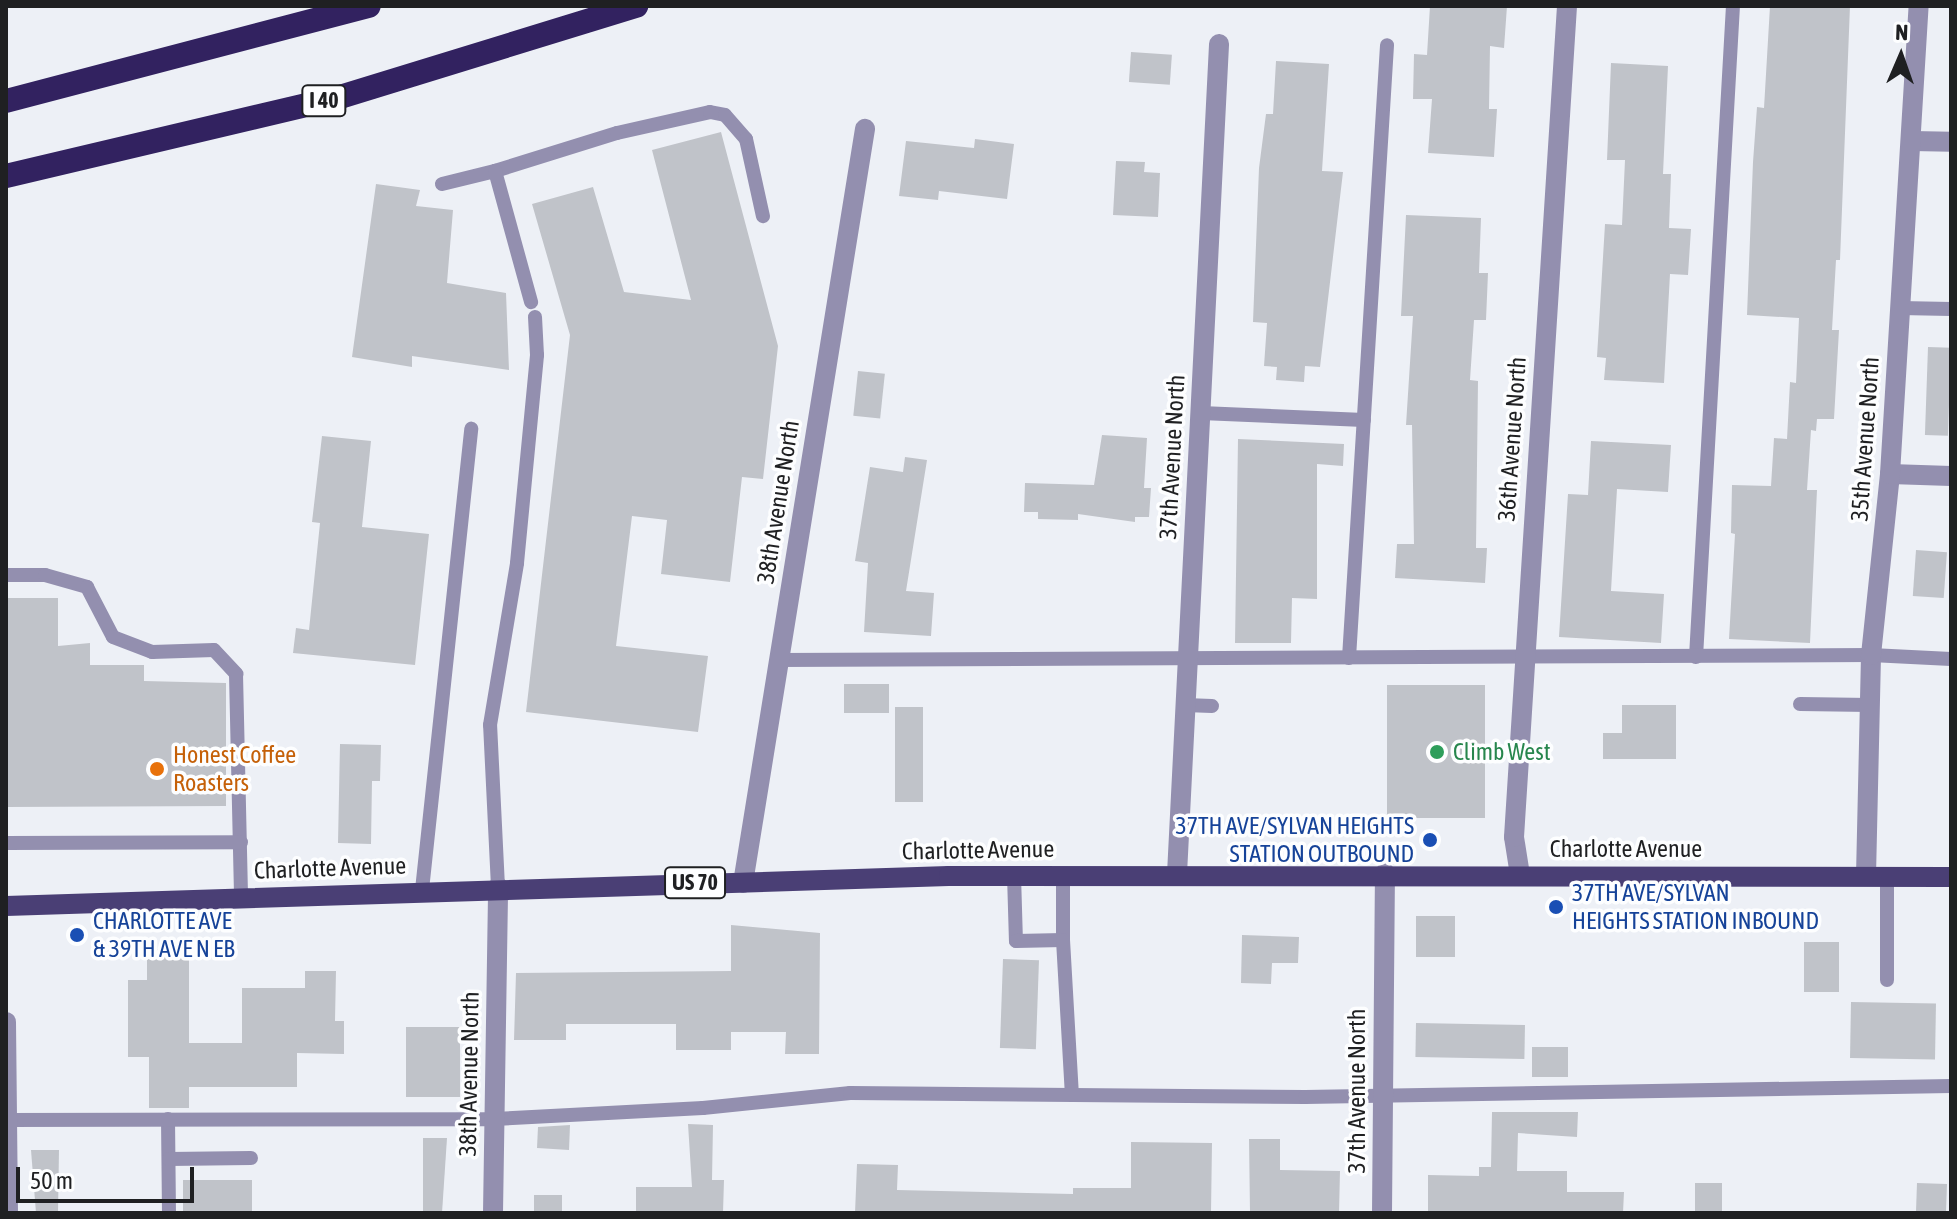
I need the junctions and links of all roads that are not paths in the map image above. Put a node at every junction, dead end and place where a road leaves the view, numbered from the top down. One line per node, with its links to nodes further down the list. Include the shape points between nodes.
1 (369, 6): 8 (highway)
2 (636, 6): 13 (highway, I 40, via 340,97)
3 (1567, 6): 25 (street, 36th Avenue North)
4 (1733, 6): 26 (lane)
5 (1919, 6): 10 (street, 35th Avenue North)
6 (1219, 44): 18 (street, 37th Avenue North)
7 (1387, 45): 19 (lane)
8 (6, 101)
9 (865, 129): 30 (street, 38th Avenue North)
10 (1912, 141): 11 (street); 16 (street, 35th Avenue North)
11 (1951, 142)
12 (495, 171): 14 (lane); 15 (lane, via 689,114 725,115 746,139); 46 (lane, via 533,310 537,355 517,563 490,725)
13 (6, 176)
14 (442, 184)
15 (763, 216)
16 (1900, 308): 17 (lane); 21 (street, 35th Avenue North)
17 (1951, 309)
18 (1201, 413): 19 (lane); 27 (street, 37th Avenue North)
19 (1364, 420): 28 (lane)
20 (471, 429): 47 (lane)
21 (1890, 474): 22 (street); 24 (street, 35th Avenue North)
22 (1951, 476)
23 (6, 575): 35 (lane, via 45,575 87,587 113,637 152,652 214,650 236,674)
24 (1871, 655): 26 (lane); 29 (lane); 33 (street, 35th Avenue North)
25 (1524, 657): 26 (lane); 28 (lane); 41 (street, 36th Avenue North, via 1514,837)
26 (1696, 657)
27 (1188, 658): 28 (lane); 30 (lane); 32 (street, 37th Avenue North)
28 (1349, 658)
29 (1951, 659)
30 (778, 660): 45 (street, 38th Avenue North)
31 (1800, 704): 33 (lane)
32 (1185, 705): 34 (lane); 38 (street, 37th Avenue North)
33 (1870, 705): 42 (street, 35th Avenue North)
34 (1212, 706)
35 (241, 842): 36 (lane); 48 (lane)
36 (6, 843)
37 (1385, 873): 38 (main road, Charlotte Avenue / US 70); 41 (main road, Charlotte Avenue / US 70); 55 (street, 37th Avenue North)
38 (1177, 874): 40 (main road, Charlotte Avenue / US 70)
39 (1014, 875): 40 (main road, Charlotte Avenue / US 70); 45 (main road, Charlotte Avenue / US 70); 50 (lane, via 1016,941)
40 (1063, 875): 50 (lane)
41 (1520, 875): 42 (main road, Charlotte Avenue / US 70)
42 (1866, 876): 43 (main road, Charlotte Avenue / US 70)
43 (1887, 876): 44 (main road, Charlotte Avenue / US 70); 51 (lane)
44 (1951, 877)
45 (743, 883): 46 (main road, Charlotte Avenue / US 70)
46 (498, 887): 47 (main road, Charlotte Avenue / US 70); 57 (street, 38th Avenue North)
47 (422, 890): 48 (main road, Charlotte Avenue / US 70)
48 (241, 897): 49 (main road, Charlotte Avenue / US 70)
49 (6, 906)
50 (1063, 940): 54 (lane)
51 (1887, 980)
52 (6, 1022): 58 (street)
53 (1951, 1086): 55 (lane)
54 (1072, 1094): 55 (lane); 57 (lane, via 850,1093 703,1108)
55 (1383, 1095): 64 (street, 37th Avenue North)
56 (168, 1119): 57 (lane); 58 (lane); 60 (lane)
57 (494, 1119): 63 (street, 38th Avenue North)
58 (8, 1120): 61 (street)
59 (251, 1158): 60 (lane)
60 (169, 1159): 62 (lane)
61 (8, 1213)
62 (169, 1213)
63 (493, 1213)
64 (1382, 1213)

